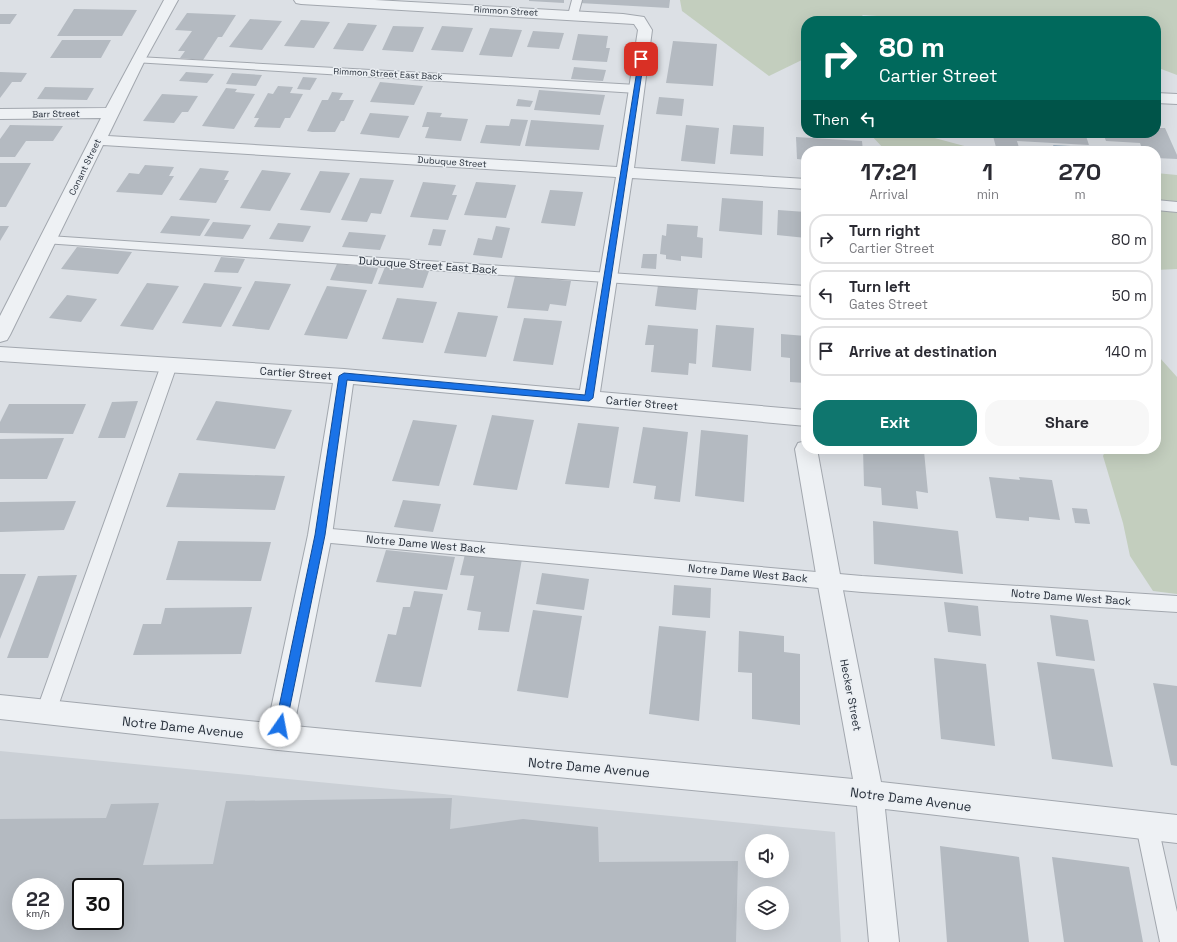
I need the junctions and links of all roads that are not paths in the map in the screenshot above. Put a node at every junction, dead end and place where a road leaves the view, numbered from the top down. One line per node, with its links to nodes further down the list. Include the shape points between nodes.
1 (171, 0): 5 (street, Conant Street)
2 (302, 0): 4 (street, Rimmon Street)
3 (577, 0): 4 (lane)
4 (573, 15): 6 (street, Rimmon Street, via 639,20 645,30)
5 (138, 60): 6 (lane, Rimmon Street East Back); 9 (street, Conant Street)
6 (637, 89): 12 (street)
7 (1161, 98): 8 (street)
8 (1177, 100)
9 (112, 113): 10 (street, Barr Street); 11 (street, Conant Street)
10 (0, 114)
11 (98, 140): 12 (street, Dubuque Street); 16 (street, Conant Street)
12 (625, 173): 13 (street, Dubuque Street); 17 (street)
13 (801, 184)
14 (1161, 206): 15 (street)
15 (1177, 207)
16 (49, 240): 17 (lane, Dubuque Street East Back); 19 (street, Conant Street)
17 (607, 277): 18 (lane, Dubuque Street East Back); 23 (street)
18 (801, 291)
19 (0, 335)
20 (0, 354): 21 (street, Cartier Street)
21 (169, 365): 22 (street, Cartier Street); 30 (lane)
22 (344, 376): 23 (street, Cartier Street); 26 (street)
23 (589, 398): 24 (street, Cartier Street)
24 (801, 418)
25 (807, 454): 27 (street, Hecker Street)
26 (320, 535): 27 (lane, Notre Dame West Back); 31 (street)
27 (829, 580): 28 (lane, Notre Dame West Back); 32 (street, Hecker Street)
28 (1177, 604)
29 (0, 707): 30 (street, Notre Dame Avenue)
30 (46, 712): 31 (street, Notre Dame Avenue)
31 (278, 737): 32 (street, Notre Dame Avenue)
32 (870, 794): 33 (street, Notre Dame Avenue); 35 (street, Hecker Street)
33 (1147, 826): 34 (street, Notre Dame Avenue); 36 (lane)
34 (1177, 829)
35 (884, 942)
36 (1172, 942)

